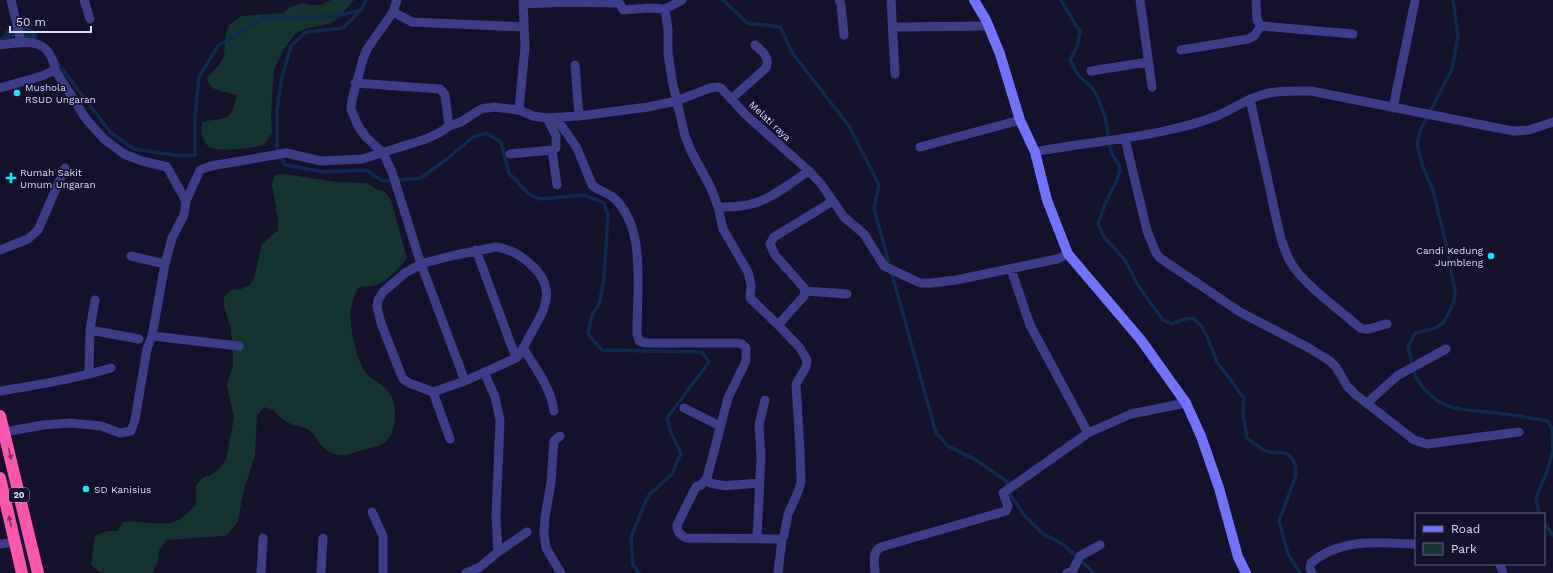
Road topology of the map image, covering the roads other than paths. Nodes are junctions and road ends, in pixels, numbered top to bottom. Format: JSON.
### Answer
{"nodes":[{"id":1,"x":11,"y":0,"type":"edge"},
{"id":2,"x":84,"y":0,"type":"edge"},
{"id":3,"x":398,"y":0,"type":"edge"},
{"id":4,"x":682,"y":0,"type":"edge"},
{"id":5,"x":839,"y":0,"type":"edge"},
{"id":6,"x":891,"y":0,"type":"edge"},
{"id":7,"x":974,"y":0,"type":"edge"},
{"id":8,"x":1140,"y":0,"type":"edge"},
{"id":9,"x":1256,"y":0,"type":"edge"},
{"id":10,"x":1415,"y":1,"type":"edge"},
{"id":11,"x":523,"y":2,"type":"edge"},
{"id":12,"x":665,"y":10,"type":"junction"},
{"id":13,"x":393,"y":12,"type":"junction"},
{"id":14,"x":90,"y":19,"type":"dead end"},
{"id":15,"x":988,"y":26,"type":"junction"},
{"id":16,"x":1261,"y":26,"type":"junction"},
{"id":17,"x":524,"y":27,"type":"junction"},
{"id":18,"x":893,"y":27,"type":"junction"},
{"id":19,"x":1353,"y":34,"type":"dead end"},
{"id":20,"x":844,"y":35,"type":"dead end"},
{"id":21,"x":21,"y":42,"type":"junction"},
{"id":22,"x":0,"y":45,"type":"edge"},
{"id":23,"x":755,"y":45,"type":"dead end"},
{"id":24,"x":1181,"y":50,"type":"dead end"},
{"id":25,"x":1148,"y":62,"type":"junction"},
{"id":26,"x":575,"y":66,"type":"dead end"},
{"id":27,"x":56,"y":70,"type":"junction"},
{"id":28,"x":1091,"y":71,"type":"dead end"},
{"id":29,"x":895,"y":74,"type":"dead end"},
{"id":30,"x":355,"y":83,"type":"junction"},
{"id":31,"x":1152,"y":87,"type":"dead end"},
{"id":32,"x":0,"y":88,"type":"edge"},
{"id":33,"x":731,"y":99,"type":"junction"},
{"id":34,"x":1250,"y":99,"type":"junction"},
{"id":35,"x":676,"y":101,"type":"junction"},
{"id":36,"x":1393,"y":108,"type":"junction"},
{"id":37,"x":519,"y":110,"type":"junction"},
{"id":38,"x":579,"y":116,"type":"junction"},
{"id":39,"x":551,"y":118,"type":"junction"},
{"id":40,"x":1020,"y":120,"type":"junction"},
{"id":41,"x":1553,"y":122,"type":"edge"},
{"id":42,"x":449,"y":126,"type":"junction"},
{"id":43,"x":1125,"y":139,"type":"junction"},
{"id":44,"x":920,"y":147,"type":"dead end"},
{"id":45,"x":552,"y":150,"type":"junction"},
{"id":46,"x":1035,"y":152,"type":"junction"},
{"id":47,"x":383,"y":153,"type":"junction"},
{"id":48,"x":510,"y":154,"type":"dead end"},
{"id":49,"x":66,"y":168,"type":"dead end"},
{"id":50,"x":809,"y":171,"type":"junction"},
{"id":51,"x":557,"y":185,"type":"dead end"},
{"id":52,"x":186,"y":201,"type":"junction"},
{"id":53,"x":833,"y":201,"type":"junction"},
{"id":54,"x":721,"y":207,"type":"junction"},
{"id":55,"x":0,"y":250,"type":"edge"},
{"id":56,"x":476,"y":250,"type":"junction"},
{"id":57,"x":1068,"y":254,"type":"junction"},
{"id":58,"x":131,"y":256,"type":"dead end"},
{"id":59,"x":165,"y":264,"type":"junction"},
{"id":60,"x":421,"y":264,"type":"junction"},
{"id":61,"x":1011,"y":269,"type":"junction"},
{"id":62,"x":805,"y":291,"type":"junction"},
{"id":63,"x":848,"y":294,"type":"dead end"},
{"id":64,"x":95,"y":300,"type":"dead end"},
{"id":65,"x":1387,"y":324,"type":"dead end"},
{"id":66,"x":778,"y":325,"type":"junction"},
{"id":67,"x":90,"y":330,"type":"junction"},
{"id":68,"x":152,"y":336,"type":"junction"},
{"id":69,"x":139,"y":339,"type":"dead end"},
{"id":70,"x":239,"y":346,"type":"dead end"},
{"id":71,"x":523,"y":348,"type":"junction"},
{"id":72,"x":1446,"y":349,"type":"dead end"},
{"id":73,"x":516,"y":358,"type":"junction"},
{"id":74,"x":111,"y":368,"type":"dead end"},
{"id":75,"x":484,"y":372,"type":"junction"},
{"id":76,"x":89,"y":374,"type":"junction"},
{"id":77,"x":466,"y":381,"type":"junction"},
{"id":78,"x":0,"y":390,"type":"edge"},
{"id":79,"x":433,"y":392,"type":"junction"},
{"id":80,"x":765,"y":400,"type":"dead end"},
{"id":81,"x":1186,"y":403,"type":"junction"},
{"id":82,"x":1367,"y":403,"type":"junction"},
{"id":83,"x":684,"y":408,"type":"dead end"},
{"id":84,"x":554,"y":411,"type":"dead end"},
{"id":85,"x":0,"y":416,"type":"edge"},
{"id":86,"x":720,"y":426,"type":"junction"},
{"id":87,"x":4,"y":432,"type":"junction"},
{"id":88,"x":1519,"y":432,"type":"dead end"},
{"id":89,"x":1088,"y":433,"type":"junction"},
{"id":90,"x":560,"y":436,"type":"dead end"},
{"id":91,"x":450,"y":439,"type":"dead end"},
{"id":92,"x":0,"y":478,"type":"edge"},
{"id":93,"x":706,"y":481,"type":"junction"},
{"id":94,"x":759,"y":483,"type":"junction"},
{"id":95,"x":372,"y":512,"type":"dead end"},
{"id":96,"x":527,"y":532,"type":"dead end"},
{"id":97,"x":263,"y":538,"type":"dead end"},
{"id":98,"x":323,"y":538,"type":"dead end"},
{"id":99,"x":757,"y":538,"type":"junction"},
{"id":100,"x":782,"y":539,"type":"junction"},
{"id":101,"x":15,"y":542,"type":"junction"},
{"id":102,"x":0,"y":544,"type":"edge"},
{"id":103,"x":1415,"y":544,"type":"edge"},
{"id":104,"x":1100,"y":545,"type":"dead end"},
{"id":105,"x":498,"y":552,"type":"junction"},
{"id":106,"x":557,"y":571,"type":"edge"},
{"id":107,"x":22,"y":573,"type":"edge"},
{"id":108,"x":38,"y":573,"type":"edge"},
{"id":109,"x":262,"y":573,"type":"edge"},
{"id":110,"x":321,"y":573,"type":"edge"},
{"id":111,"x":383,"y":573,"type":"edge"},
{"id":112,"x":466,"y":573,"type":"edge"},
{"id":113,"x":778,"y":573,"type":"edge"},
{"id":114,"x":875,"y":573,"type":"edge"},
{"id":115,"x":1067,"y":573,"type":"edge"},
{"id":116,"x":1246,"y":573,"type":"edge"},
{"id":117,"x":1312,"y":573,"type":"edge"}],
"edges":[{"from":1,"to":21,"type":"street"},
{"from":2,"to":14,"type":"street"},
{"from":3,"to":13,"type":"street"},
{"from":4,"to":12,"type":"street"},
{"from":5,"to":20,"type":"street"},
{"from":6,"to":18,"type":"street"},
{"from":7,"to":15,"type":"street"},
{"from":8,"to":25,"type":"street"},
{"from":9,"to":16,"type":"street"},
{"from":10,"to":36,"type":"street"},
{"from":11,"to":12,"type":"street"},
{"from":11,"to":17,"type":"street"},
{"from":12,"to":35,"type":"street"},
{"from":13,"to":17,"type":"street"},
{"from":13,"to":30,"type":"street"},
{"from":15,"to":18,"type":"street"},
{"from":15,"to":40,"type":"street"},
{"from":16,"to":19,"type":"street"},
{"from":16,"to":24,"type":"street"},
{"from":17,"to":37,"type":"street"},
{"from":18,"to":29,"type":"street"},
{"from":21,"to":22,"type":"street"},
{"from":21,"to":27,"type":"street"},
{"from":23,"to":33,"type":"street"},
{"from":25,"to":28,"type":"street"},
{"from":25,"to":31,"type":"street"},
{"from":26,"to":38,"type":"street"},
{"from":27,"to":32,"type":"street"},
{"from":27,"to":52,"type":"street"},
{"from":30,"to":42,"type":"street"},
{"from":30,"to":47,"type":"street"},
{"from":33,"to":35,"type":"street","name":"Melati raya"},
{"from":33,"to":50,"type":"street","name":"Melati raya"},
{"from":34,"to":36,"type":"street"},
{"from":34,"to":43,"type":"street"},
{"from":34,"to":65,"type":"street"},
{"from":35,"to":38,"type":"street","name":"Melati raya"},
{"from":35,"to":54,"type":"street"},
{"from":36,"to":41,"type":"street"},
{"from":37,"to":39,"type":"street","name":"Melati raya"},
{"from":37,"to":42,"type":"street","name":"Melati raya"},
{"from":38,"to":39,"type":"street","name":"Melati raya"},
{"from":39,"to":45,"type":"street"},
{"from":39,"to":86,"type":"street"},
{"from":40,"to":44,"type":"street"},
{"from":40,"to":46,"type":"street"},
{"from":42,"to":47,"type":"street","name":"Melati raya"},
{"from":43,"to":46,"type":"street"},
{"from":43,"to":82,"type":"street"},
{"from":45,"to":48,"type":"street"},
{"from":45,"to":51,"type":"street"},
{"from":46,"to":57,"type":"street"},
{"from":47,"to":52,"type":"street","name":"Melati raya"},
{"from":47,"to":60,"type":"street"},
{"from":49,"to":55,"type":"street"},
{"from":50,"to":53,"type":"street","name":"Melati raya"},
{"from":50,"to":54,"type":"street"},
{"from":52,"to":59,"type":"street"},
{"from":53,"to":61,"type":"street","name":"Melati raya"},
{"from":53,"to":62,"type":"street"},
{"from":54,"to":66,"type":"street"},
{"from":56,"to":60,"type":"street"},
{"from":56,"to":71,"type":"street"},
{"from":56,"to":73,"type":"street"},
{"from":57,"to":61,"type":"street","name":"Melati raya"},
{"from":57,"to":81,"type":"street"},
{"from":58,"to":59,"type":"street"},
{"from":59,"to":68,"type":"street"},
{"from":60,"to":77,"type":"street"},
{"from":60,"to":79,"type":"street"},
{"from":61,"to":89,"type":"street"},
{"from":62,"to":63,"type":"street"},
{"from":62,"to":66,"type":"street"},
{"from":64,"to":67,"type":"street"},
{"from":66,"to":100,"type":"street"},
{"from":67,"to":69,"type":"street"},
{"from":67,"to":76,"type":"street"},
{"from":68,"to":70,"type":"street"},
{"from":68,"to":87,"type":"street"},
{"from":71,"to":73,"type":"street"},
{"from":71,"to":84,"type":"street"},
{"from":72,"to":82,"type":"street"},
{"from":73,"to":75,"type":"street"},
{"from":74,"to":76,"type":"street"},
{"from":75,"to":77,"type":"street"},
{"from":75,"to":105,"type":"street"},
{"from":76,"to":78,"type":"street"},
{"from":77,"to":79,"type":"street"},
{"from":79,"to":91,"type":"street"},
{"from":80,"to":94,"type":"street"},
{"from":81,"to":89,"type":"street"},
{"from":81,"to":116,"type":"street"},
{"from":82,"to":88,"type":"street"},
{"from":83,"to":86,"type":"street"},
{"from":85,"to":87,"type":"highway","number":"20"},
{"from":86,"to":93,"type":"street"},
{"from":87,"to":108,"type":"highway","number":"20","one_way":true},
{"from":89,"to":114,"type":"street"},
{"from":90,"to":106,"type":"street"},
{"from":101,"to":92,"type":"highway","number":"20","one_way":true},
{"from":93,"to":94,"type":"street"},
{"from":93,"to":99,"type":"street"},
{"from":94,"to":99,"type":"street"},
{"from":95,"to":111,"type":"street"},
{"from":96,"to":105,"type":"street"},
{"from":97,"to":109,"type":"street"},
{"from":98,"to":110,"type":"street"},
{"from":99,"to":100,"type":"street"},
{"from":100,"to":113,"type":"street"},
{"from":101,"to":102,"type":"street"},
{"from":101,"to":107,"type":"highway","number":"20"},
{"from":103,"to":117,"type":"street"},
{"from":104,"to":115,"type":"street"},
{"from":105,"to":112,"type":"street"}]}
